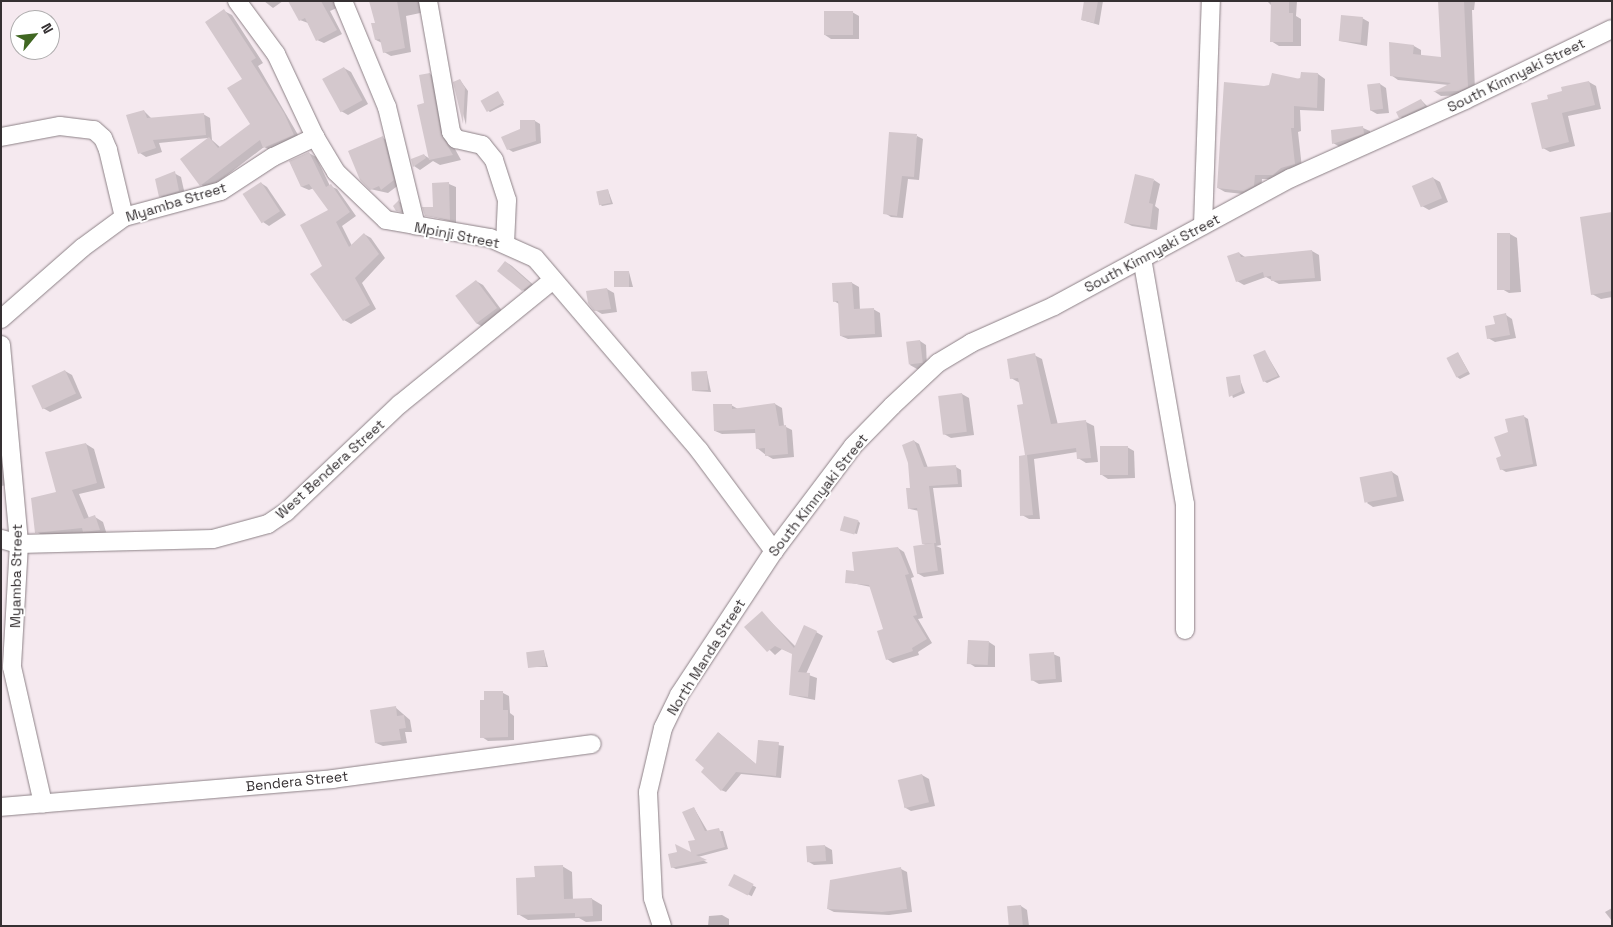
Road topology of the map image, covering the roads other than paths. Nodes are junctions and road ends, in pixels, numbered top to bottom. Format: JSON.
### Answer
{"nodes":[{"id":1,"x":237,"y":1,"type":"edge"},
{"id":2,"x":343,"y":1,"type":"edge"},
{"id":3,"x":428,"y":1,"type":"edge"},
{"id":4,"x":1211,"y":1,"type":"edge"},
{"id":5,"x":1612,"y":29,"type":"edge"},
{"id":6,"x":1,"y":137,"type":"edge"},
{"id":7,"x":315,"y":138,"type":"junction"},
{"id":8,"x":124,"y":216,"type":"junction"},
{"id":9,"x":1203,"y":225,"type":"junction"},
{"id":10,"x":416,"y":226,"type":"junction"},
{"id":11,"x":505,"y":244,"type":"junction"},
{"id":12,"x":1142,"y":258,"type":"junction"},
{"id":13,"x":553,"y":280,"type":"junction"},
{"id":14,"x":1,"y":319,"type":"edge"},
{"id":15,"x":1,"y":345,"type":"edge"},
{"id":16,"x":1,"y":539,"type":"edge"},
{"id":17,"x":19,"y":544,"type":"junction"},
{"id":18,"x":774,"y":551,"type":"junction"},
{"id":19,"x":763,"y":568,"type":"joint"},
{"id":20,"x":1185,"y":630,"type":"dead end"},
{"id":21,"x":592,"y":744,"type":"dead end"},
{"id":22,"x":43,"y":804,"type":"junction"},
{"id":23,"x":1,"y":807,"type":"edge"},
{"id":24,"x":662,"y":926,"type":"edge"}],
"edges":[{"from":1,"to":7,"type":"street","name":"Mpinji Street"},
{"from":2,"to":10,"type":"street"},
{"from":3,"to":11,"type":"street"},
{"from":4,"to":9,"type":"street"},
{"from":5,"to":9,"type":"street","name":"South Kimnyaki Street"},
{"from":6,"to":8,"type":"street"},
{"from":7,"to":8,"type":"street","name":"Myamba Street"},
{"from":7,"to":10,"type":"street","name":"Mpinji Street"},
{"from":8,"to":14,"type":"street","name":"Myamba Street"},
{"from":9,"to":12,"type":"street","name":"South Kimnyaki Street"},
{"from":10,"to":11,"type":"street","name":"Mpinji Street"},
{"from":11,"to":13,"type":"street","name":"Mpinji Street"},
{"from":12,"to":18,"type":"street","name":"South Kimnyaki Street"},
{"from":12,"to":20,"type":"street"},
{"from":13,"to":17,"type":"street","name":"West Bendera Street"},
{"from":13,"to":18,"type":"street","name":"Mpinji Street"},
{"from":15,"to":17,"type":"street","name":"Myamba Street"},
{"from":16,"to":17,"type":"street","name":"West Bendera Street"},
{"from":17,"to":22,"type":"street","name":"Myamba Street"},
{"from":18,"to":19,"type":"street","name":"South Kimnyaki Street"},
{"from":19,"to":24,"type":"street","name":"North Manda Street"},
{"from":21,"to":22,"type":"street","name":"Bendera Street"},
{"from":22,"to":23,"type":"street","name":"Bendera Street"}]}
